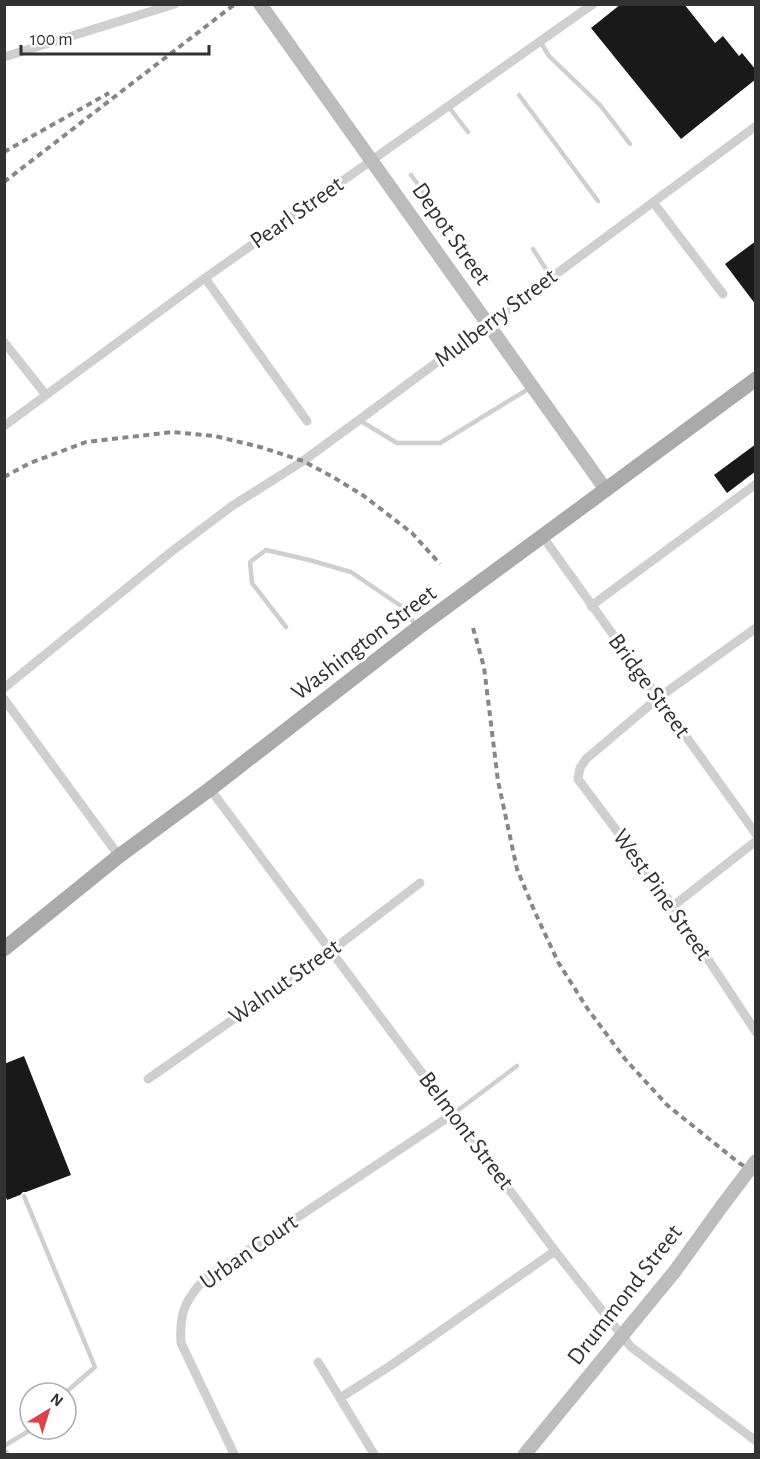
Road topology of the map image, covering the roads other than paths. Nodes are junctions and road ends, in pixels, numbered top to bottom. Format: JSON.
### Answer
{"nodes":[{"id":1,"x":175,"y":4,"type":"edge"},
{"id":2,"x":260,"y":4,"type":"edge"},
{"id":3,"x":593,"y":4,"type":"edge"},
{"id":4,"x":541,"y":43,"type":"junction"},
{"id":5,"x":4,"y":57,"type":"edge"},
{"id":6,"x":519,"y":95,"type":"dead end"},
{"id":7,"x":448,"y":106,"type":"junction"},
{"id":8,"x":756,"y":126,"type":"edge"},
{"id":9,"x":468,"y":132,"type":"dead end"},
{"id":10,"x":630,"y":144,"type":"dead end"},
{"id":11,"x":371,"y":160,"type":"junction"},
{"id":12,"x":411,"y":175,"type":"dead end"},
{"id":13,"x":598,"y":201,"type":"dead end"},
{"id":14,"x":653,"y":202,"type":"junction"},
{"id":15,"x":533,"y":249,"type":"dead end"},
{"id":16,"x":551,"y":277,"type":"junction"},
{"id":17,"x":205,"y":278,"type":"junction"},
{"id":18,"x":489,"y":281,"type":"dead end"},
{"id":19,"x":723,"y":294,"type":"dead end"},
{"id":20,"x":488,"y":324,"type":"junction"},
{"id":21,"x":4,"y":342,"type":"edge"},
{"id":22,"x":756,"y":379,"type":"edge"},
{"id":23,"x":532,"y":387,"type":"junction"},
{"id":24,"x":46,"y":395,"type":"junction"},
{"id":25,"x":359,"y":420,"type":"junction"},
{"id":26,"x":307,"y":421,"type":"dead end"},
{"id":27,"x":4,"y":426,"type":"edge"},
{"id":28,"x":756,"y":484,"type":"edge"},
{"id":29,"x":606,"y":490,"type":"junction"},
{"id":30,"x":543,"y":537,"type":"junction"},
{"id":31,"x":591,"y":606,"type":"junction"},
{"id":32,"x":286,"y":627,"type":"dead end"},
{"id":33,"x":419,"y":627,"type":"junction"},
{"id":34,"x":756,"y":628,"type":"edge"},
{"id":35,"x":4,"y":688,"type":"edge"},
{"id":36,"x":658,"y":698,"type":"junction"},
{"id":37,"x":4,"y":699,"type":"edge"},
{"id":38,"x":210,"y":789,"type":"junction"},
{"id":39,"x":756,"y":834,"type":"edge"},
{"id":40,"x":756,"y":842,"type":"edge"},
{"id":41,"x":119,"y":856,"type":"junction"},
{"id":42,"x":420,"y":883,"type":"dead end"},
{"id":43,"x":673,"y":906,"type":"junction"},
{"id":44,"x":4,"y":949,"type":"edge"},
{"id":45,"x":331,"y":951,"type":"junction"},
{"id":46,"x":756,"y":1032,"type":"edge"},
{"id":47,"x":517,"y":1066,"type":"dead end"},
{"id":48,"x":148,"y":1079,"type":"dead end"},
{"id":49,"x":453,"y":1114,"type":"junction"},
{"id":50,"x":756,"y":1161,"type":"edge"},
{"id":51,"x":24,"y":1196,"type":"dead end"},
{"id":52,"x":555,"y":1251,"type":"junction"},
{"id":53,"x":623,"y":1336,"type":"junction"},
{"id":54,"x":318,"y":1362,"type":"dead end"},
{"id":55,"x":78,"y":1382,"type":"edge"},
{"id":56,"x":340,"y":1398,"type":"junction"},
{"id":57,"x":18,"y":1438,"type":"edge"},
{"id":58,"x":756,"y":1441,"type":"edge"},
{"id":59,"x":4,"y":1446,"type":"edge"},
{"id":60,"x":234,"y":1455,"type":"edge"},
{"id":61,"x":374,"y":1455,"type":"edge"},
{"id":62,"x":525,"y":1455,"type":"edge"}],
"edges":[{"from":1,"to":5,"type":"street"},
{"from":2,"to":11,"type":"street","name":"Depot Street"},
{"from":3,"to":4,"type":"street","name":"Pearl Street"},
{"from":4,"to":7,"type":"street","name":"Pearl Street"},
{"from":4,"to":10,"type":"lane"},
{"from":6,"to":13,"type":"lane"},
{"from":7,"to":9,"type":"lane"},
{"from":7,"to":11,"type":"street","name":"Pearl Street"},
{"from":8,"to":14,"type":"street","name":"Mulberry Street"},
{"from":11,"to":17,"type":"street","name":"Pearl Street"},
{"from":11,"to":20,"type":"street","name":"Depot Street"},
{"from":12,"to":18,"type":"lane"},
{"from":14,"to":16,"type":"street","name":"Mulberry Street"},
{"from":14,"to":19,"type":"street"},
{"from":15,"to":16,"type":"lane"},
{"from":16,"to":20,"type":"street","name":"Mulberry Street"},
{"from":17,"to":24,"type":"street","name":"Pearl Street"},
{"from":17,"to":26,"type":"street"},
{"from":20,"to":23,"type":"street","name":"Depot Street"},
{"from":20,"to":25,"type":"street","name":"Mulberry Street"},
{"from":21,"to":24,"type":"street"},
{"from":22,"to":29,"type":"main road","name":"Washington Street"},
{"from":23,"to":25,"type":"lane"},
{"from":23,"to":29,"type":"street","name":"Depot Street"},
{"from":24,"to":27,"type":"street","name":"Pearl Street"},
{"from":25,"to":35,"type":"street","name":"Mulberry Street"},
{"from":28,"to":31,"type":"street"},
{"from":29,"to":30,"type":"main road","name":"Washington Street"},
{"from":30,"to":31,"type":"street","name":"Bridge Street"},
{"from":30,"to":33,"type":"main road","name":"Washington Street"},
{"from":31,"to":36,"type":"street","name":"Bridge Street"},
{"from":32,"to":33,"type":"lane"},
{"from":33,"to":38,"type":"main road","name":"Washington Street"},
{"from":34,"to":36,"type":"street"},
{"from":36,"to":39,"type":"street","name":"Bridge Street"},
{"from":36,"to":43,"type":"street","name":"West Pine Street"},
{"from":37,"to":41,"type":"street"},
{"from":38,"to":41,"type":"main road","name":"Washington Street"},
{"from":38,"to":45,"type":"street","name":"Belmont Street"},
{"from":40,"to":43,"type":"street"},
{"from":41,"to":44,"type":"main road","name":"Washington Street"},
{"from":42,"to":45,"type":"street","name":"Walnut Street"},
{"from":43,"to":46,"type":"street","name":"West Pine Street"},
{"from":45,"to":48,"type":"street","name":"Walnut Street"},
{"from":45,"to":49,"type":"street","name":"Belmont Street"},
{"from":47,"to":49,"type":"lane"},
{"from":49,"to":52,"type":"street","name":"Belmont Street"},
{"from":49,"to":60,"type":"street","name":"Urban Court"},
{"from":50,"to":53,"type":"street","name":"Drummond Street","bridge":true},
{"from":51,"to":55,"type":"lane"},
{"from":52,"to":53,"type":"street","name":"Belmont Street"},
{"from":52,"to":56,"type":"street"},
{"from":53,"to":58,"type":"street","name":"Belmont Street"},
{"from":53,"to":62,"type":"street","name":"Drummond Street"},
{"from":54,"to":56,"type":"street"},
{"from":56,"to":61,"type":"street"},
{"from":57,"to":59,"type":"lane"}]}
